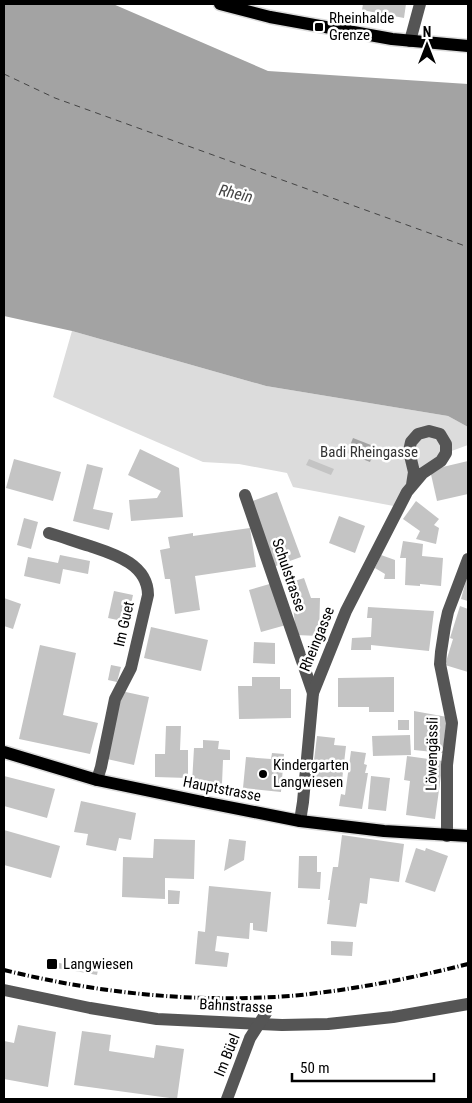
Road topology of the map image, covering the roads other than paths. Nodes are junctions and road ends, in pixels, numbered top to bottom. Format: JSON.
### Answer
{"nodes":[{"id":1,"x":220,"y":4,"type":"edge"},
{"id":2,"x":420,"y":4,"type":"edge"},
{"id":3,"x":410,"y":41,"type":"junction"},
{"id":4,"x":468,"y":46,"type":"edge"},
{"id":5,"x":412,"y":485,"type":"dead end"},
{"id":6,"x":245,"y":495,"type":"dead end"},
{"id":7,"x":49,"y":533,"type":"dead end"},
{"id":8,"x":468,"y":559,"type":"edge"},
{"id":9,"x":312,"y":693,"type":"junction"},
{"id":10,"x":4,"y":752,"type":"edge"},
{"id":11,"x":97,"y":780,"type":"junction"},
{"id":12,"x":300,"y":820,"type":"junction"},
{"id":13,"x":447,"y":836,"type":"junction"},
{"id":14,"x":468,"y":836,"type":"edge"},
{"id":15,"x":4,"y":990,"type":"edge"},
{"id":16,"x":468,"y":1004,"type":"edge"},
{"id":17,"x":263,"y":1018,"type":"junction"},
{"id":18,"x":227,"y":1099,"type":"edge"}],
"edges":[{"from":1,"to":3,"type":"main road"},
{"from":2,"to":3,"type":"street"},
{"from":3,"to":4,"type":"main road"},
{"from":5,"to":9,"type":"street","name":"Rheingasse"},
{"from":6,"to":9,"type":"street","name":"Schulstrasse"},
{"from":7,"to":11,"type":"street","name":"Im Guet"},
{"from":8,"to":13,"type":"street","name":"Löwengässli"},
{"from":9,"to":12,"type":"street","name":"Rheingasse"},
{"from":10,"to":11,"type":"main road","name":"Hauptstrasse"},
{"from":11,"to":12,"type":"main road","name":"Hauptstrasse"},
{"from":12,"to":13,"type":"main road","name":"Hauptstrasse"},
{"from":13,"to":14,"type":"main road","name":"Hauptstrasse"},
{"from":15,"to":17,"type":"street","name":"Bahnstrasse"},
{"from":16,"to":17,"type":"street","name":"Bahnstrasse"},
{"from":17,"to":18,"type":"street","name":"Im Büel"}]}
